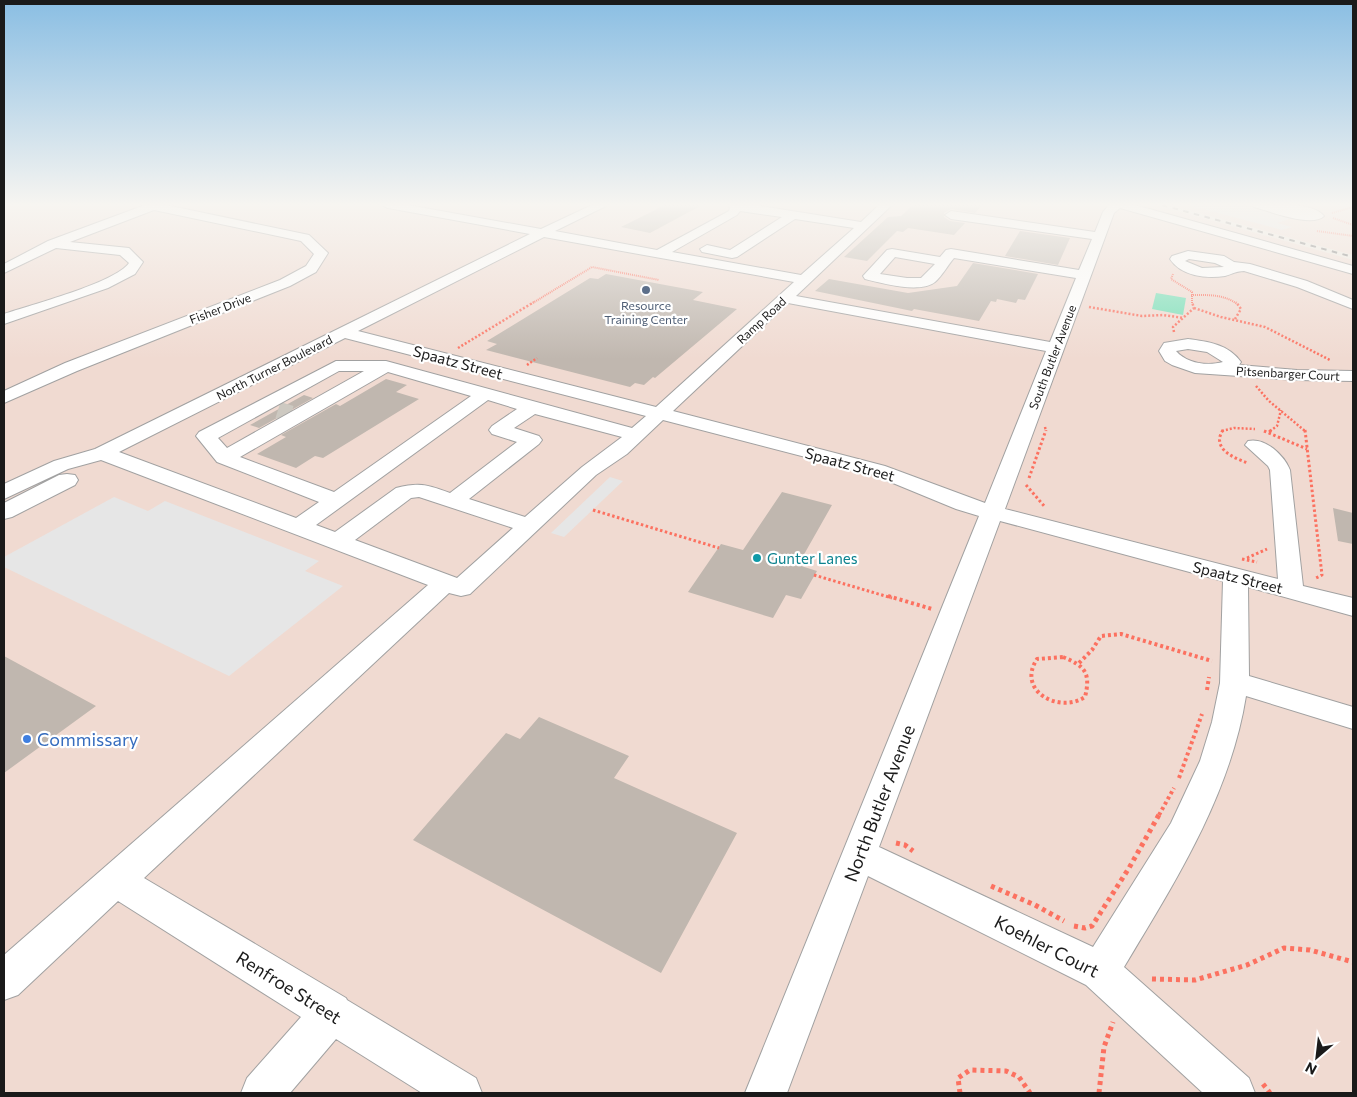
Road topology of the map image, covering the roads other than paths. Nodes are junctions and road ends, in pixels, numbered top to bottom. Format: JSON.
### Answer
{"nodes":[{"id":1,"x":30,"y":256,"type":"edge"},
{"id":2,"x":130,"y":256,"type":"edge"},
{"id":3,"x":320,"y":256,"type":"edge"},
{"id":4,"x":496,"y":256,"type":"edge"},
{"id":5,"x":671,"y":256,"type":"edge"},
{"id":6,"x":830,"y":256,"type":"edge"},
{"id":7,"x":948,"y":256,"type":"edge"},
{"id":8,"x":969,"y":256,"type":"edge"},
{"id":9,"x":1091,"y":256,"type":"edge"},
{"id":10,"x":1304,"y":256,"type":"edge"},
{"id":11,"x":944,"y":262,"type":"dead end"},
{"id":12,"x":1231,"y":266,"type":"dead end"},
{"id":13,"x":4,"y":269,"type":"edge"},
{"id":14,"x":1353,"y":270,"type":"edge"},
{"id":15,"x":1084,"y":275,"type":"junction"},
{"id":16,"x":804,"y":280,"type":"junction"},
{"id":17,"x":785,"y":298,"type":"junction"},
{"id":18,"x":1353,"y":306,"type":"edge"},
{"id":19,"x":4,"y":319,"type":"edge"},
{"id":20,"x":344,"y":332,"type":"junction"},
{"id":21,"x":1056,"y":348,"type":"junction"},
{"id":22,"x":386,"y":366,"type":"junction"},
{"id":23,"x":1223,"y":369,"type":"dead end"},
{"id":24,"x":1353,"y":376,"type":"edge"},
{"id":25,"x":223,"y":393,"type":"junction"},
{"id":26,"x":485,"y":394,"type":"junction"},
{"id":27,"x":333,"y":396,"type":"junction"},
{"id":28,"x":4,"y":398,"type":"edge"},
{"id":29,"x":532,"y":407,"type":"junction"},
{"id":30,"x":283,"y":409,"type":"junction"},
{"id":31,"x":658,"y":414,"type":"junction"},
{"id":32,"x":636,"y":435,"type":"junction"},
{"id":33,"x":1260,"y":448,"type":"road end"},
{"id":34,"x":102,"y":453,"type":"junction"},
{"id":35,"x":224,"y":458,"type":"junction"},
{"id":36,"x":4,"y":492,"type":"edge"},
{"id":37,"x":452,"y":500,"type":"junction"},
{"id":38,"x":336,"y":501,"type":"junction"},
{"id":39,"x":4,"y":512,"type":"edge"},
{"id":40,"x":1002,"y":516,"type":"junction"},
{"id":41,"x":298,"y":526,"type":"junction"},
{"id":42,"x":530,"y":526,"type":"junction"},
{"id":43,"x":338,"y":541,"type":"junction"},
{"id":44,"x":1241,"y":568,"type":"junction"},
{"id":45,"x":446,"y":582,"type":"junction"},
{"id":46,"x":1291,"y":590,"type":"junction"},
{"id":47,"x":1353,"y":607,"type":"edge"},
{"id":48,"x":1234,"y":682,"type":"junction"},
{"id":49,"x":1353,"y":718,"type":"edge"},
{"id":50,"x":886,"y":857,"type":"junction"},
{"id":51,"x":117,"y":881,"type":"junction"},
{"id":52,"x":1100,"y":971,"type":"junction"},
{"id":53,"x":4,"y":981,"type":"edge"},
{"id":54,"x":332,"y":1012,"type":"junction"},
{"id":55,"x":262,"y":1093,"type":"edge"},
{"id":56,"x":461,"y":1093,"type":"edge"},
{"id":57,"x":766,"y":1093,"type":"edge"},
{"id":58,"x":1234,"y":1093,"type":"edge"}],
"edges":[{"from":1,"to":13,"type":"street"},
{"from":2,"to":19,"type":"street"},
{"from":3,"to":28,"type":"street","name":"Fisher Drive"},
{"from":4,"to":20,"type":"street","name":"North Turner Boulevard"},
{"from":5,"to":16,"type":"street"},
{"from":6,"to":16,"type":"street","name":"Ramp Road"},
{"from":7,"to":11,"type":"street"},
{"from":8,"to":15,"type":"street"},
{"from":9,"to":15,"type":"street","name":"South Butler Avenue"},
{"from":10,"to":14,"type":"street"},
{"from":12,"to":18,"type":"street"},
{"from":15,"to":21,"type":"street","name":"South Butler Avenue"},
{"from":16,"to":17,"type":"street","name":"Ramp Road"},
{"from":17,"to":21,"type":"street"},
{"from":17,"to":31,"type":"street","name":"Ramp Road"},
{"from":20,"to":25,"type":"street","name":"North Turner Boulevard"},
{"from":20,"to":31,"type":"street","name":"Spaatz Street"},
{"from":21,"to":40,"type":"street","name":"South Butler Avenue"},
{"from":22,"to":26,"type":"street"},
{"from":22,"to":27,"type":"street"},
{"from":22,"to":30,"type":"street"},
{"from":23,"to":24,"type":"street","name":"Pitsenbarger Court"},
{"from":25,"to":30,"type":"street"},
{"from":25,"to":34,"type":"street","name":"North Turner Boulevard"},
{"from":26,"to":29,"type":"street"},
{"from":26,"to":38,"type":"lane"},
{"from":27,"to":30,"type":"street"},
{"from":27,"to":30,"type":"street"},
{"from":29,"to":32,"type":"street"},
{"from":29,"to":37,"type":"street"},
{"from":30,"to":35,"type":"street"},
{"from":30,"to":35,"type":"street"},
{"from":31,"to":32,"type":"street","name":"Ramp Road"},
{"from":31,"to":40,"type":"street","name":"Spaatz Street"},
{"from":32,"to":42,"type":"street","name":"Ramp Road"},
{"from":33,"to":46,"type":"street"},
{"from":34,"to":36,"type":"street","name":"North Turner Boulevard"},
{"from":34,"to":39,"type":"street"},
{"from":34,"to":41,"type":"street"},
{"from":35,"to":38,"type":"street"},
{"from":37,"to":42,"type":"street"},
{"from":37,"to":43,"type":"street"},
{"from":38,"to":41,"type":"street"},
{"from":40,"to":44,"type":"street","name":"Spaatz Street"},
{"from":40,"to":50,"type":"street","name":"North Butler Avenue"},
{"from":41,"to":43,"type":"street"},
{"from":42,"to":45,"type":"street","name":"Ramp Road"},
{"from":43,"to":45,"type":"street"},
{"from":44,"to":46,"type":"street","name":"Spaatz Street"},
{"from":44,"to":48,"type":"street"},
{"from":45,"to":51,"type":"street"},
{"from":46,"to":47,"type":"street","name":"Spaatz Street"},
{"from":48,"to":49,"type":"street"},
{"from":48,"to":52,"type":"street"},
{"from":50,"to":52,"type":"street","name":"Koehler Court"},
{"from":50,"to":57,"type":"street","name":"North Butler Avenue"},
{"from":51,"to":53,"type":"street"},
{"from":51,"to":54,"type":"street","name":"Renfroe Street"},
{"from":52,"to":58,"type":"street","name":"Koehler Court"},
{"from":54,"to":55,"type":"street"},
{"from":54,"to":56,"type":"street","name":"Renfroe Street"}]}
